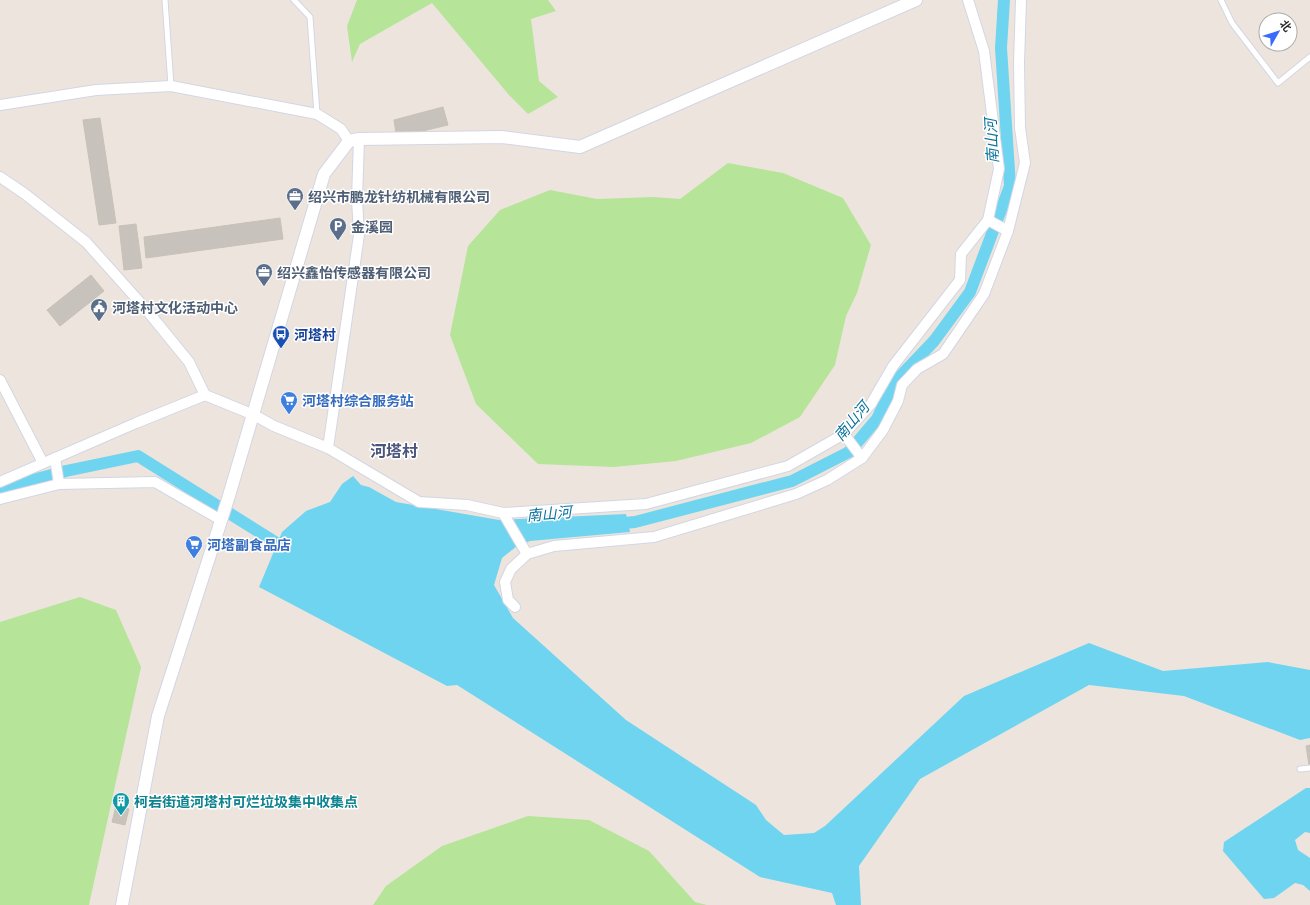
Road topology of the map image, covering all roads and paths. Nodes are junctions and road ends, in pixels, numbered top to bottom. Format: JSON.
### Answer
{"nodes":[{"id":1,"x":165,"y":0,"type":"edge"},
{"id":2,"x":294,"y":0,"type":"edge"},
{"id":3,"x":916,"y":0,"type":"edge"},
{"id":4,"x":968,"y":0,"type":"edge"},
{"id":5,"x":1021,"y":0,"type":"edge"},
{"id":6,"x":1221,"y":0,"type":"edge"},
{"id":7,"x":1310,"y":57,"type":"edge"},
{"id":8,"x":171,"y":86,"type":"junction"},
{"id":9,"x":0,"y":105,"type":"edge"},
{"id":10,"x":317,"y":114,"type":"junction"},
{"id":11,"x":354,"y":140,"type":"junction"},
{"id":12,"x":0,"y":177,"type":"edge"},
{"id":13,"x":988,"y":220,"type":"junction"},
{"id":14,"x":1008,"y":231,"type":"junction"},
{"id":15,"x":0,"y":380,"type":"edge"},
{"id":16,"x":205,"y":396,"type":"junction"},
{"id":17,"x":254,"y":414,"type":"junction"},
{"id":18,"x":844,"y":434,"type":"junction"},
{"id":19,"x":328,"y":448,"type":"junction"},
{"id":20,"x":55,"y":458,"type":"junction"},
{"id":21,"x":862,"y":458,"type":"junction"},
{"id":22,"x":43,"y":463,"type":"junction"},
{"id":23,"x":0,"y":482,"type":"edge"},
{"id":24,"x":59,"y":484,"type":"junction"},
{"id":25,"x":0,"y":500,"type":"edge"},
{"id":26,"x":503,"y":513,"type":"junction"},
{"id":27,"x":221,"y":518,"type":"junction"},
{"id":28,"x":528,"y":554,"type":"junction"},
{"id":29,"x":515,"y":607,"type":"dead end"},
{"id":30,"x":1310,"y":768,"type":"edge"},
{"id":31,"x":1300,"y":769,"type":"dead end"},
{"id":32,"x":122,"y":905,"type":"edge"}],
"edges":[{"from":1,"to":8,"type":"lane"},
{"from":2,"to":10,"type":"lane"},
{"from":3,"to":11,"type":"street"},
{"from":4,"to":13,"type":"street"},
{"from":5,"to":14,"type":"street"},
{"from":6,"to":7,"type":"lane"},
{"from":8,"to":9,"type":"street"},
{"from":8,"to":10,"type":"street"},
{"from":10,"to":11,"type":"street"},
{"from":11,"to":17,"type":"street"},
{"from":11,"to":19,"type":"street"},
{"from":12,"to":16,"type":"street"},
{"from":13,"to":14,"type":"street"},
{"from":13,"to":18,"type":"street"},
{"from":14,"to":21,"type":"street"},
{"from":15,"to":22,"type":"street"},
{"from":16,"to":17,"type":"street"},
{"from":16,"to":20,"type":"street"},
{"from":17,"to":19,"type":"street"},
{"from":17,"to":27,"type":"street"},
{"from":18,"to":21,"type":"street"},
{"from":18,"to":26,"type":"street"},
{"from":19,"to":26,"type":"street"},
{"from":20,"to":22,"type":"street"},
{"from":20,"to":24,"type":"street"},
{"from":21,"to":28,"type":"street"},
{"from":22,"to":23,"type":"street"},
{"from":24,"to":25,"type":"street"},
{"from":24,"to":27,"type":"street"},
{"from":26,"to":28,"type":"street"},
{"from":27,"to":32,"type":"street"},
{"from":28,"to":29,"type":"street"},
{"from":30,"to":31,"type":"lane"}]}
